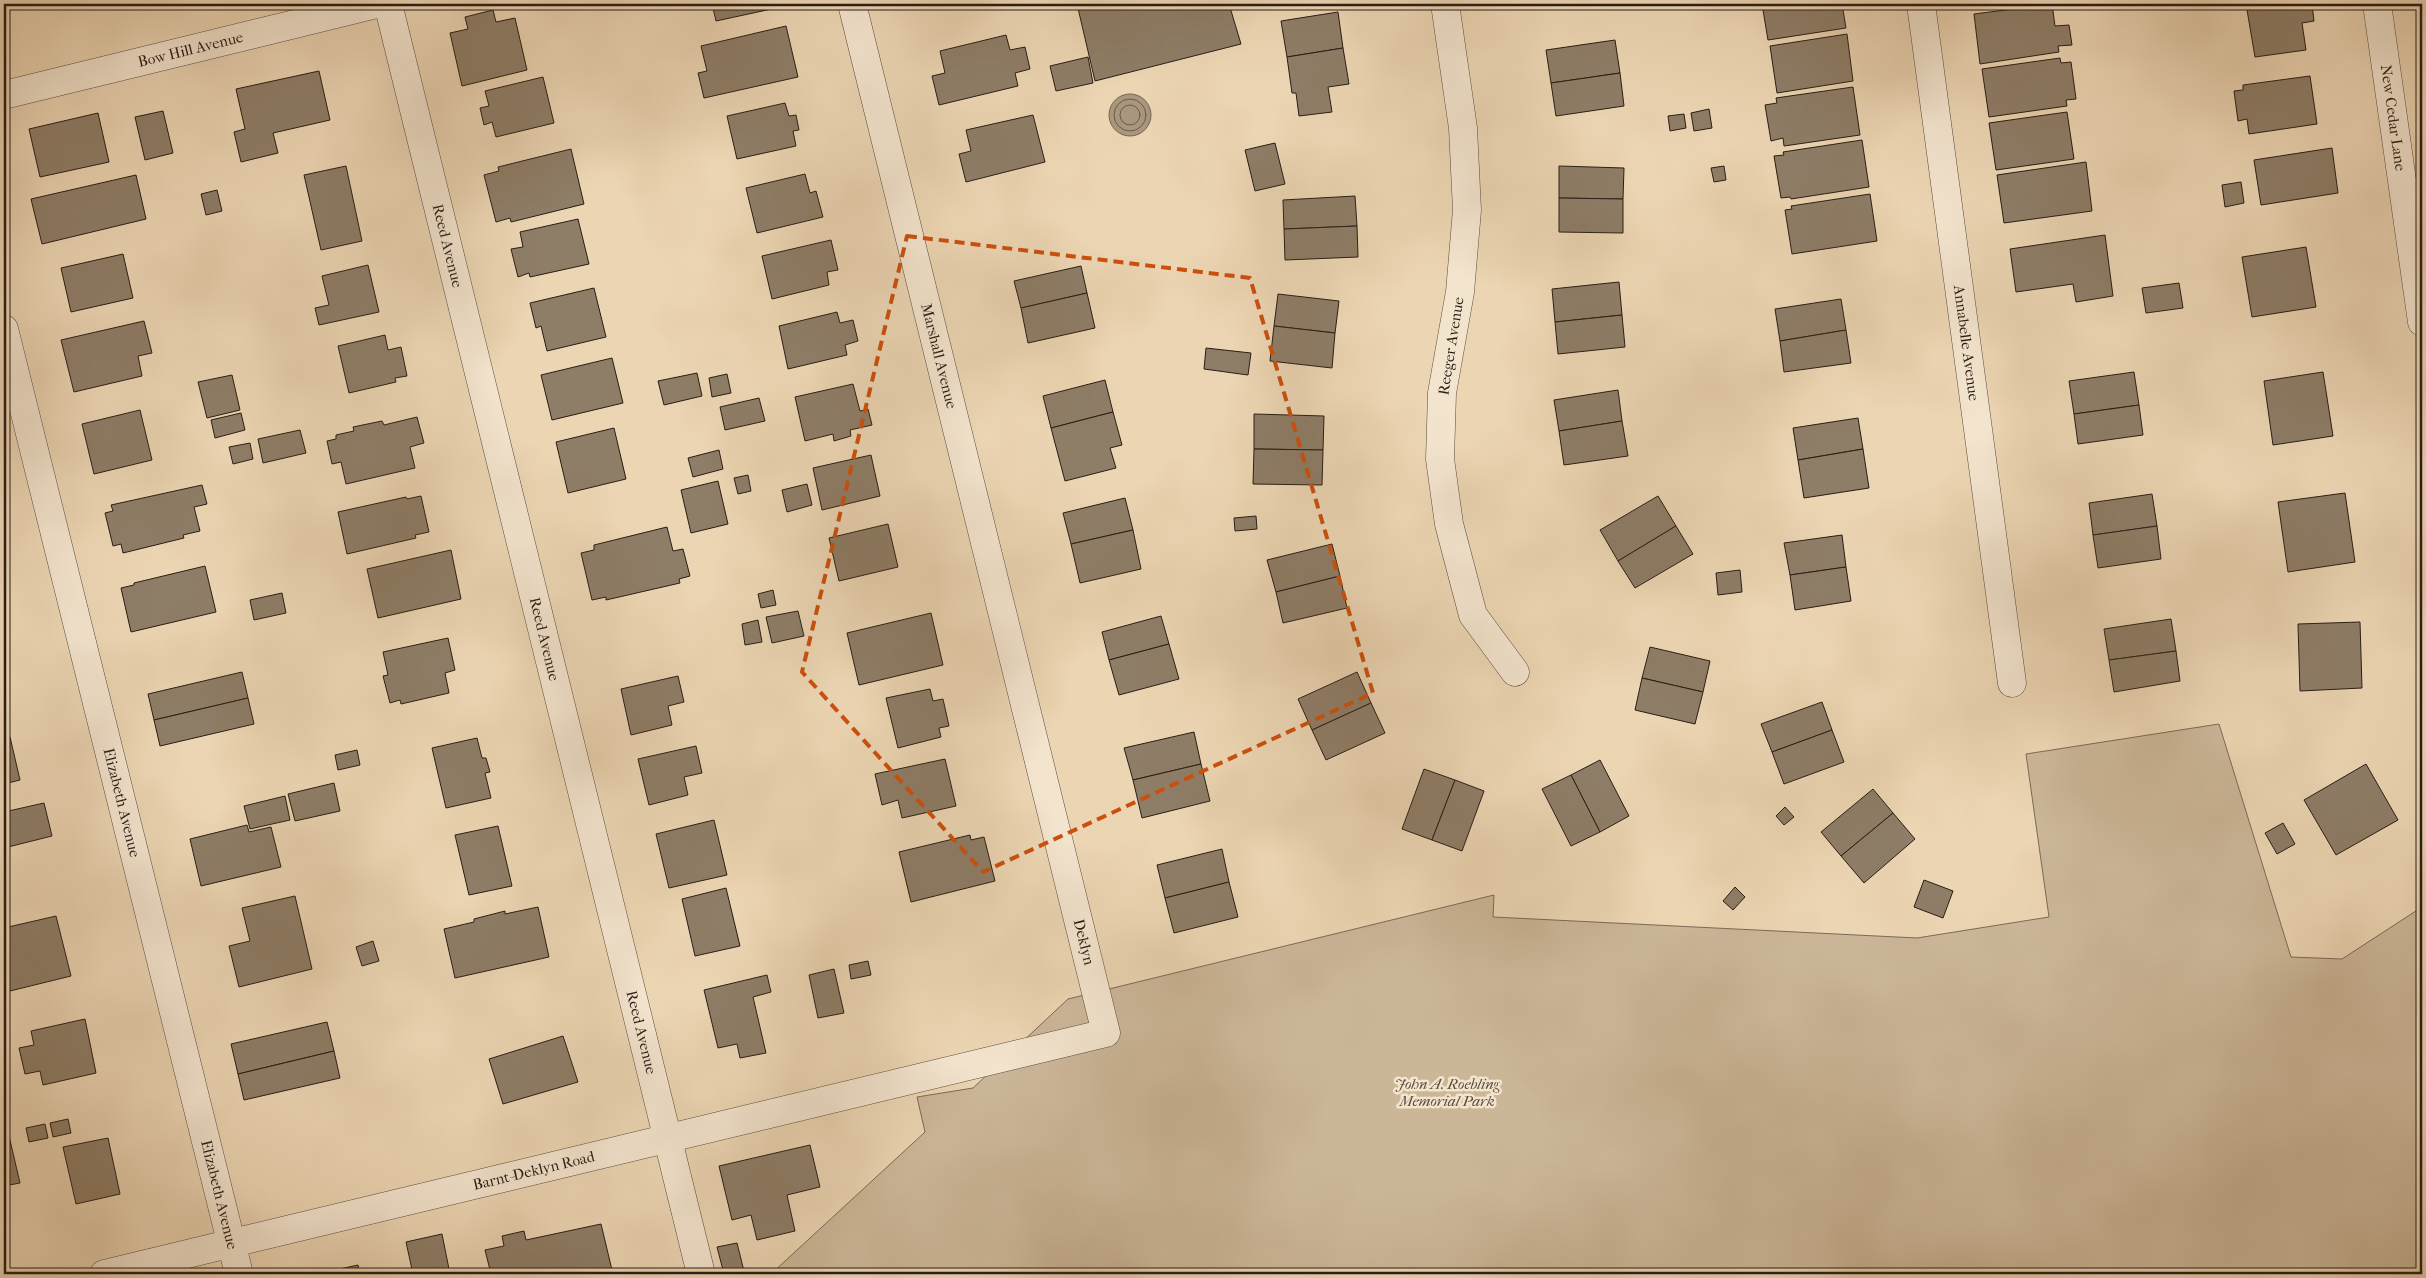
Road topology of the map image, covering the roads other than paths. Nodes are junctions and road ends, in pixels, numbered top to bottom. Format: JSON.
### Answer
{"nodes":[{"id":1,"x":378,"y":4,"type":"edge"},
{"id":2,"x":388,"y":4,"type":"edge"},
{"id":3,"x":852,"y":4,"type":"edge"},
{"id":4,"x":1445,"y":4,"type":"edge"},
{"id":5,"x":1921,"y":4,"type":"edge"},
{"id":6,"x":2377,"y":4,"type":"edge"},
{"id":7,"x":4,"y":95,"type":"edge"},
{"id":8,"x":2412,"y":171,"type":"edge"},
{"id":9,"x":2422,"y":322,"type":"edge"},
{"id":10,"x":4,"y":329,"type":"edge"},
{"id":11,"x":1515,"y":672,"type":"dead end"},
{"id":12,"x":2012,"y":684,"type":"dead end"},
{"id":13,"x":1026,"y":709,"type":"joint"},
{"id":14,"x":965,"y":1067,"type":"joint"},
{"id":15,"x":667,"y":1139,"type":"junction"},
{"id":16,"x":231,"y":1244,"type":"junction"},
{"id":17,"x":104,"y":1274,"type":"edge"},
{"id":18,"x":239,"y":1274,"type":"edge"},
{"id":19,"x":701,"y":1274,"type":"edge"}],
"edges":[{"from":1,"to":7,"type":"street","name":"Bow Hill Avenue"},
{"from":2,"to":15,"type":"street","name":"Reed Avenue"},
{"from":3,"to":13,"type":"street","name":"Marshall Avenue"},
{"from":4,"to":11,"type":"street","name":"Reeger Avenue"},
{"from":5,"to":12,"type":"street","name":"Annabelle Avenue"},
{"from":6,"to":8,"type":"street","name":"New Cedar Lane"},
{"from":8,"to":9,"type":"street","name":"New Cedar Lane"},
{"from":10,"to":16,"type":"street","name":"Elizabeth Avenue"},
{"from":13,"to":14,"type":"street","name":"Deklyn"},
{"from":14,"to":15,"type":"street","name":"Barnt-Deklyn Road"},
{"from":15,"to":16,"type":"street","name":"Barnt-Deklyn Road"},
{"from":15,"to":19,"type":"street","name":"Reed Avenue"},
{"from":16,"to":17,"type":"street","name":"Barnt-Deklyn Road"},
{"from":16,"to":18,"type":"street","name":"Elizabeth Avenue"}]}
